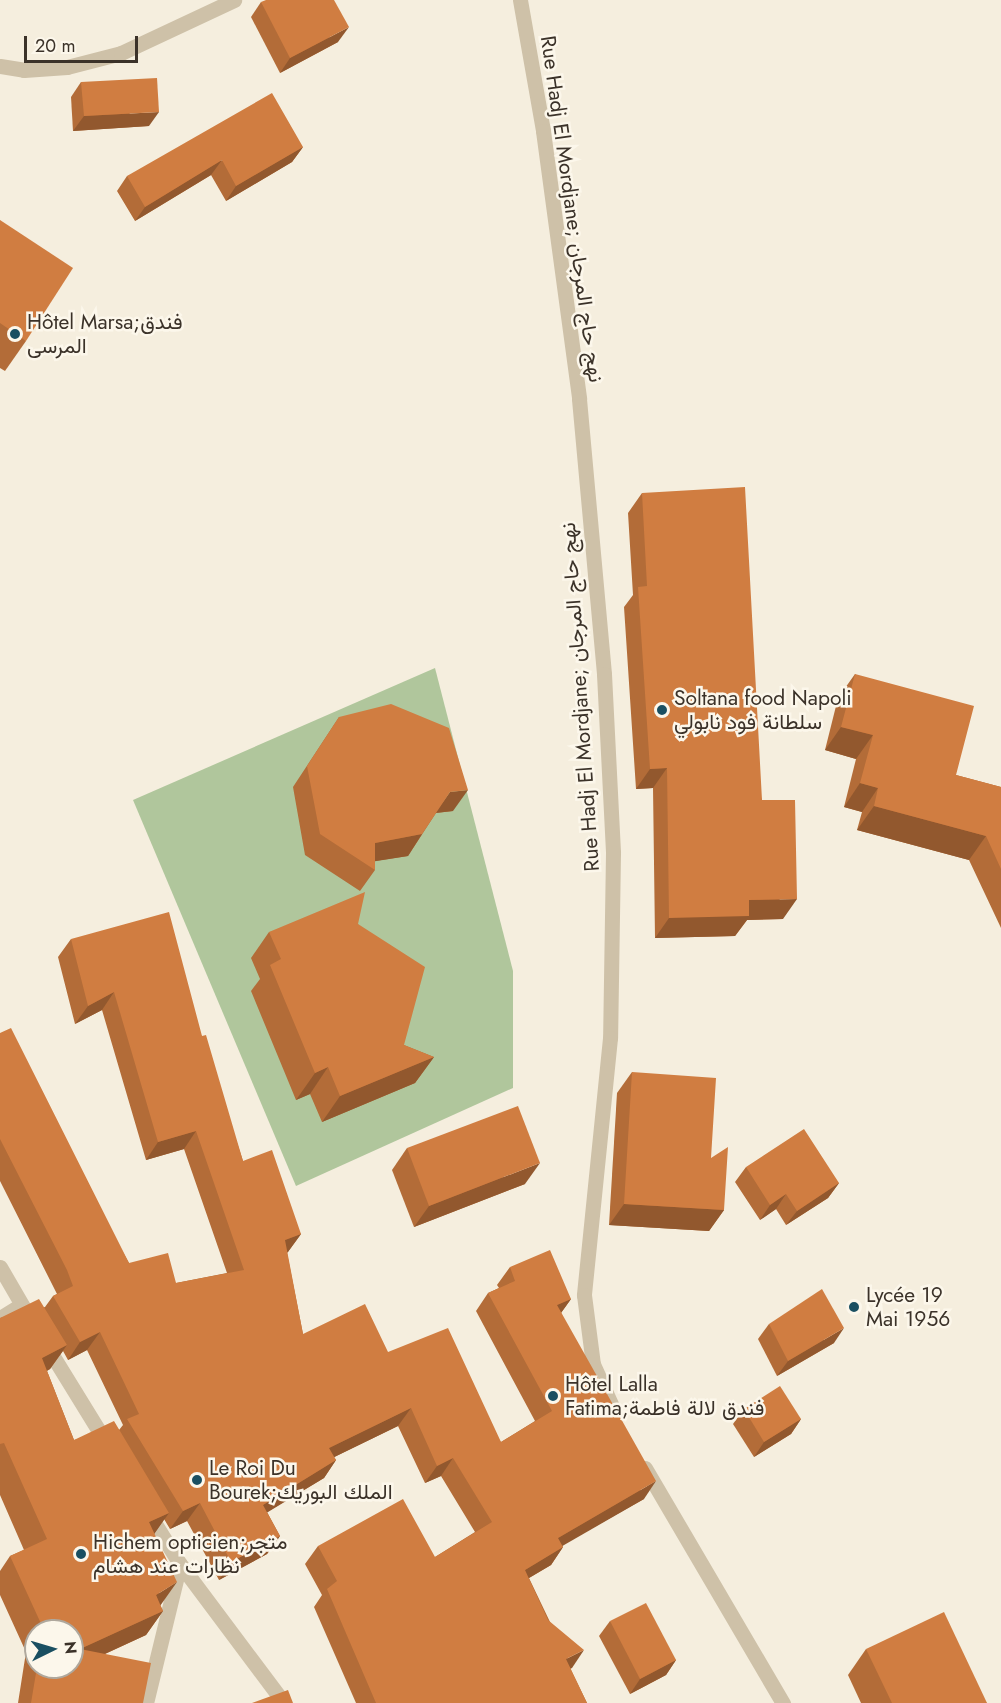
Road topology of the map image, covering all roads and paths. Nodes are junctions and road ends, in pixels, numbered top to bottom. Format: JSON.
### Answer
{"nodes":[{"id":1,"x":234,"y":0,"type":"edge"},
{"id":2,"x":520,"y":0,"type":"edge"},
{"id":3,"x":0,"y":66,"type":"edge"},
{"id":4,"x":0,"y":1267,"type":"edge"},
{"id":5,"x":21,"y":1305,"type":"junction"},
{"id":6,"x":0,"y":1318,"type":"edge"},
{"id":7,"x":619,"y":1418,"type":"edge"},
{"id":8,"x":113,"y":1454,"type":"edge"},
{"id":9,"x":640,"y":1458,"type":"edge"},
{"id":10,"x":137,"y":1494,"type":"edge"},
{"id":11,"x":180,"y":1564,"type":"junction"},
{"id":12,"x":146,"y":1703,"type":"edge"},
{"id":13,"x":284,"y":1703,"type":"edge"},
{"id":14,"x":783,"y":1703,"type":"edge"}],
"edges":[{"from":1,"to":3,"type":"street"},
{"from":2,"to":7,"type":"street","name":"Rue Hadj El Mordjane; نهج حاج المرجان"},
{"from":4,"to":5,"type":"street"},
{"from":5,"to":6,"type":"street"},
{"from":5,"to":8,"type":"street"},
{"from":9,"to":14,"type":"street"},
{"from":10,"to":11,"type":"street"},
{"from":11,"to":12,"type":"street"},
{"from":11,"to":13,"type":"street"}]}
